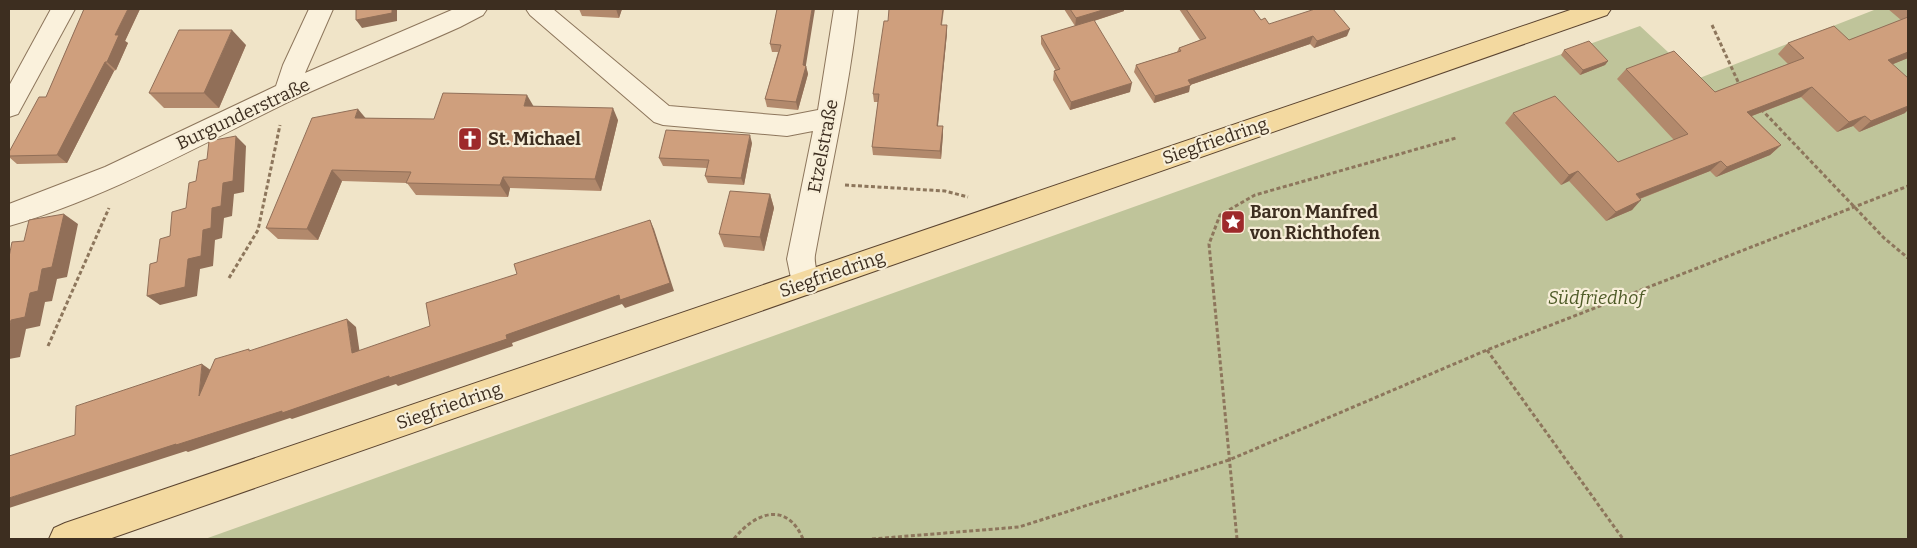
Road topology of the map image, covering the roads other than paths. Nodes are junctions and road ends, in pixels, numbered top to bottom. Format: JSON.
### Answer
{"nodes":[{"id":1,"x":63,"y":9,"type":"edge"},
{"id":2,"x":321,"y":9,"type":"edge"},
{"id":3,"x":475,"y":9,"type":"edge"},
{"id":4,"x":538,"y":9,"type":"edge"},
{"id":5,"x":846,"y":9,"type":"edge"},
{"id":6,"x":1599,"y":9,"type":"edge"},
{"id":7,"x":286,"y":92,"type":"junction"},
{"id":8,"x":9,"y":107,"type":"edge"},
{"id":9,"x":829,"y":118,"type":"junction"},
{"id":10,"x":9,"y":215,"type":"edge"},
{"id":11,"x":806,"y":283,"type":"junction"},
{"id":12,"x":65,"y":539,"type":"edge"}],
"edges":[{"from":1,"to":8,"type":"street"},
{"from":2,"to":7,"type":"street"},
{"from":3,"to":7,"type":"street","name":"Burgunderstraße"},
{"from":4,"to":9,"type":"street"},
{"from":5,"to":9,"type":"street","name":"Etzelstraße"},
{"from":6,"to":11,"type":"main road","name":"Siegfriedring"},
{"from":7,"to":10,"type":"street","name":"Burgunderstraße"},
{"from":9,"to":11,"type":"street","name":"Etzelstraße"},
{"from":11,"to":12,"type":"main road","name":"Siegfriedring"}]}
